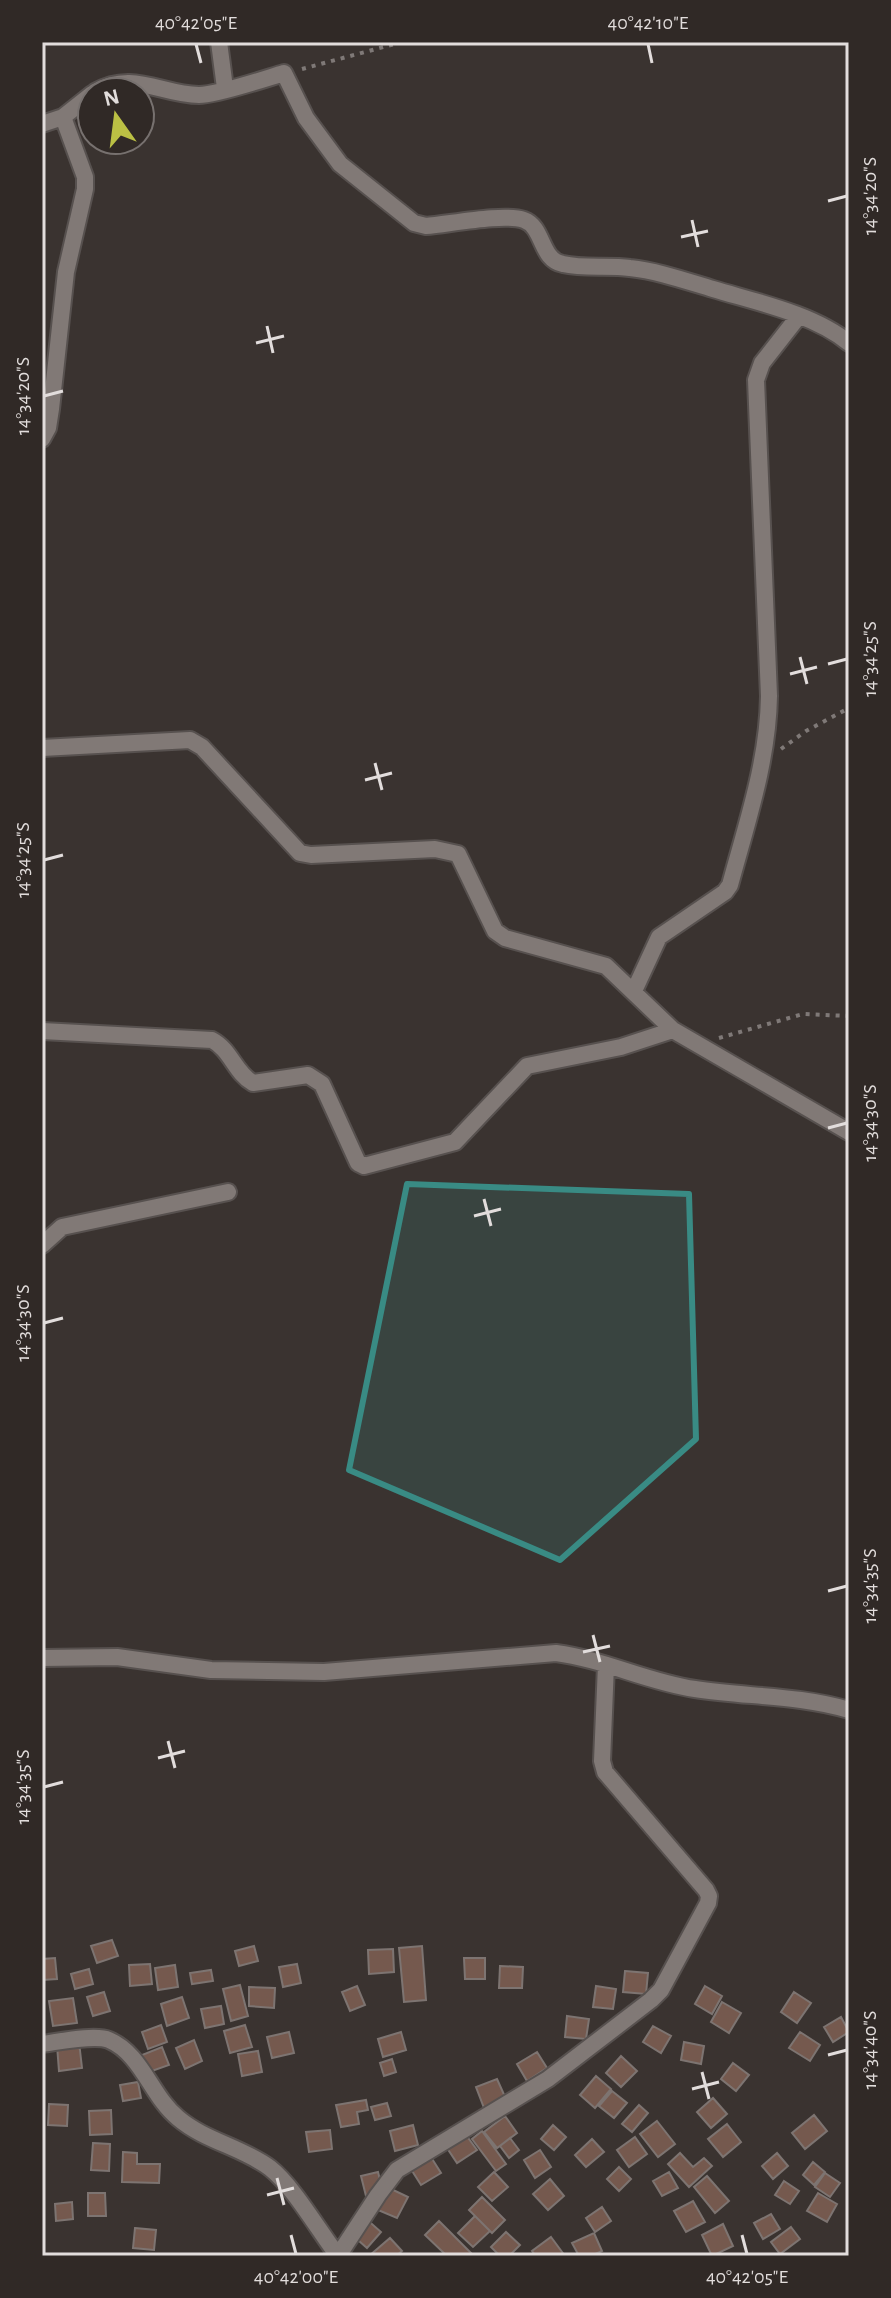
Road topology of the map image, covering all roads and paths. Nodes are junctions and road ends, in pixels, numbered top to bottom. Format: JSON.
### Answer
{"nodes":[{"id":1,"x":219,"y":42,"type":"edge"},
{"id":2,"x":402,"y":42,"type":"edge"},
{"id":3,"x":284,"y":73,"type":"junction"},
{"id":4,"x":156,"y":87,"type":"edge"},
{"id":5,"x":225,"y":88,"type":"junction"},
{"id":6,"x":76,"y":107,"type":"edge"},
{"id":7,"x":63,"y":117,"type":"junction"},
{"id":8,"x":42,"y":124,"type":"edge"},
{"id":9,"x":798,"y":317,"type":"junction"},
{"id":10,"x":849,"y":343,"type":"edge"},
{"id":11,"x":42,"y":439,"type":"edge"},
{"id":12,"x":849,"y":708,"type":"edge"},
{"id":13,"x":42,"y":748,"type":"edge"},
{"id":14,"x":763,"y":762,"type":"junction"},
{"id":15,"x":634,"y":991,"type":"junction"},
{"id":16,"x":849,"y":1016,"type":"edge"},
{"id":17,"x":673,"y":1030,"type":"junction"},
{"id":18,"x":42,"y":1031,"type":"edge"},
{"id":19,"x":698,"y":1045,"type":"junction"},
{"id":20,"x":849,"y":1132,"type":"edge"},
{"id":21,"x":228,"y":1192,"type":"dead end"},
{"id":22,"x":42,"y":1245,"type":"edge"},
{"id":23,"x":42,"y":1658,"type":"edge"},
{"id":24,"x":606,"y":1665,"type":"junction"},
{"id":25,"x":849,"y":1710,"type":"edge"},
{"id":26,"x":42,"y":2044,"type":"edge"},
{"id":27,"x":338,"y":2256,"type":"edge"}],
"edges":[{"from":1,"to":5,"type":"street"},
{"from":2,"to":3,"type":"path"},
{"from":3,"to":5,"type":"street"},
{"from":3,"to":9,"type":"street"},
{"from":4,"to":5,"type":"street"},
{"from":6,"to":7,"type":"street"},
{"from":7,"to":8,"type":"street"},
{"from":7,"to":11,"type":"street"},
{"from":9,"to":10,"type":"street"},
{"from":9,"to":14,"type":"street"},
{"from":12,"to":14,"type":"path"},
{"from":13,"to":15,"type":"street"},
{"from":14,"to":15,"type":"street"},
{"from":15,"to":17,"type":"street"},
{"from":16,"to":19,"type":"path"},
{"from":17,"to":18,"type":"street"},
{"from":17,"to":19,"type":"street"},
{"from":19,"to":20,"type":"street"},
{"from":21,"to":22,"type":"street"},
{"from":23,"to":24,"type":"street"},
{"from":24,"to":25,"type":"street"},
{"from":24,"to":27,"type":"street"},
{"from":26,"to":27,"type":"street"}]}
